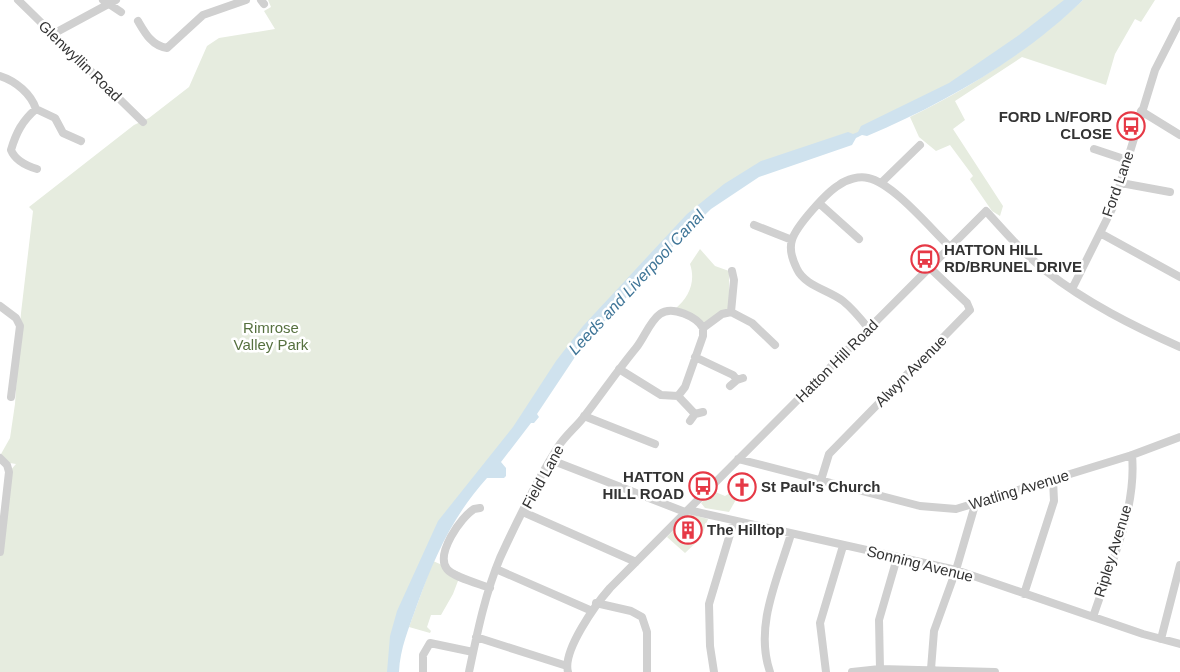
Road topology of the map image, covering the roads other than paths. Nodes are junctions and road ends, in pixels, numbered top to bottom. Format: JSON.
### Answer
{"nodes":[{"id":1,"x":18,"y":0,"type":"edge"},
{"id":2,"x":116,"y":0,"type":"edge"},
{"id":3,"x":246,"y":0,"type":"edge"},
{"id":4,"x":105,"y":2,"type":"edge"},
{"id":5,"x":121,"y":12,"type":"dead end"},
{"id":6,"x":138,"y":21,"type":"dead end"},
{"id":7,"x":1180,"y":21,"type":"edge"},
{"id":8,"x":53,"y":34,"type":"junction"},
{"id":9,"x":0,"y":76,"type":"edge"},
{"id":10,"x":36,"y":109,"type":"junction"},
{"id":11,"x":1141,"y":111,"type":"junction"},
{"id":12,"x":143,"y":122,"type":"dead end"},
{"id":13,"x":1180,"y":135,"type":"edge"},
{"id":14,"x":81,"y":141,"type":"dead end"},
{"id":15,"x":920,"y":145,"type":"dead end"},
{"id":16,"x":1094,"y":149,"type":"dead end"},
{"id":17,"x":1127,"y":160,"type":"junction"},
{"id":18,"x":37,"y":169,"type":"dead end"},
{"id":19,"x":882,"y":182,"type":"junction"},
{"id":20,"x":1121,"y":183,"type":"junction"},
{"id":21,"x":1170,"y":192,"type":"dead end"},
{"id":22,"x":820,"y":204,"type":"junction"},
{"id":23,"x":754,"y":225,"type":"dead end"},
{"id":24,"x":1100,"y":233,"type":"junction"},
{"id":25,"x":859,"y":239,"type":"dead end"},
{"id":26,"x":792,"y":240,"type":"junction"},
{"id":27,"x":949,"y":246,"type":"junction"},
{"id":28,"x":930,"y":268,"type":"junction"},
{"id":29,"x":732,"y":271,"type":"dead end"},
{"id":30,"x":1180,"y":277,"type":"edge"},
{"id":31,"x":1072,"y":289,"type":"junction"},
{"id":32,"x":0,"y":306,"type":"edge"},
{"id":33,"x":731,"y":312,"type":"junction"},
{"id":34,"x":703,"y":328,"type":"junction"},
{"id":35,"x":869,"y":329,"type":"junction"},
{"id":36,"x":775,"y":345,"type":"dead end"},
{"id":37,"x":1180,"y":347,"type":"edge"},
{"id":38,"x":695,"y":356,"type":"junction"},
{"id":39,"x":619,"y":369,"type":"junction"},
{"id":40,"x":730,"y":386,"type":"dead end"},
{"id":41,"x":678,"y":396,"type":"junction"},
{"id":42,"x":11,"y":398,"type":"dead end"},
{"id":43,"x":584,"y":416,"type":"junction"},
{"id":44,"x":690,"y":421,"type":"dead end"},
{"id":45,"x":1180,"y":436,"type":"edge"},
{"id":46,"x":654,"y":444,"type":"dead end"},
{"id":47,"x":1132,"y":455,"type":"junction"},
{"id":48,"x":0,"y":458,"type":"edge"},
{"id":49,"x":738,"y":459,"type":"junction"},
{"id":50,"x":550,"y":460,"type":"junction"},
{"id":51,"x":821,"y":480,"type":"junction"},
{"id":52,"x":1053,"y":480,"type":"junction"},
{"id":53,"x":4,"y":499,"type":"edge"},
{"id":54,"x":975,"y":505,"type":"junction"},
{"id":55,"x":480,"y":508,"type":"dead end"},
{"id":56,"x":686,"y":511,"type":"junction"},
{"id":57,"x":523,"y":512,"type":"junction"},
{"id":58,"x":734,"y":521,"type":"junction"},
{"id":59,"x":791,"y":534,"type":"junction"},
{"id":60,"x":844,"y":546,"type":"junction"},
{"id":61,"x":0,"y":552,"type":"edge"},
{"id":62,"x":897,"y":558,"type":"junction"},
{"id":63,"x":636,"y":562,"type":"junction"},
{"id":64,"x":1180,"y":565,"type":"edge"},
{"id":65,"x":496,"y":569,"type":"junction"},
{"id":66,"x":956,"y":570,"type":"junction"},
{"id":67,"x":490,"y":588,"type":"junction"},
{"id":68,"x":1024,"y":594,"type":"junction"},
{"id":69,"x":596,"y":603,"type":"junction"},
{"id":70,"x":592,"y":611,"type":"junction"},
{"id":71,"x":1093,"y":617,"type":"junction"},
{"id":72,"x":476,"y":637,"type":"junction"},
{"id":73,"x":1161,"y":639,"type":"junction"},
{"id":74,"x":1180,"y":644,"type":"edge"},
{"id":75,"x":473,"y":652,"type":"junction"},
{"id":76,"x":567,"y":669,"type":"edge"},
{"id":77,"x":880,"y":669,"type":"junction"},
{"id":78,"x":931,"y":669,"type":"junction"},
{"id":79,"x":423,"y":672,"type":"edge"},
{"id":80,"x":469,"y":672,"type":"edge"},
{"id":81,"x":647,"y":672,"type":"edge"},
{"id":82,"x":714,"y":672,"type":"edge"},
{"id":83,"x":770,"y":672,"type":"edge"},
{"id":84,"x":826,"y":672,"type":"edge"},
{"id":85,"x":852,"y":672,"type":"edge"},
{"id":86,"x":995,"y":672,"type":"edge"}],
"edges":[{"from":1,"to":8,"type":"street","name":"Glenwyllin Road"},
{"from":2,"to":4,"type":"street"},
{"from":3,"to":6,"type":"street"},
{"from":4,"to":5,"type":"street"},
{"from":4,"to":8,"type":"street"},
{"from":7,"to":11,"type":"street","name":"Ford Lane"},
{"from":8,"to":12,"type":"street","name":"Glenwyllin Road"},
{"from":9,"to":10,"type":"street"},
{"from":10,"to":14,"type":"street"},
{"from":10,"to":18,"type":"street"},
{"from":11,"to":13,"type":"street"},
{"from":11,"to":17,"type":"street","name":"Ford Lane"},
{"from":15,"to":19,"type":"street"},
{"from":16,"to":17,"type":"street"},
{"from":17,"to":20,"type":"street","name":"Ford Lane"},
{"from":19,"to":22,"type":"street"},
{"from":19,"to":27,"type":"street"},
{"from":20,"to":21,"type":"street"},
{"from":20,"to":24,"type":"street","name":"Ford Lane"},
{"from":22,"to":25,"type":"street"},
{"from":22,"to":26,"type":"street"},
{"from":23,"to":26,"type":"street"},
{"from":24,"to":30,"type":"street"},
{"from":24,"to":31,"type":"street","name":"Ford Lane"},
{"from":26,"to":35,"type":"street"},
{"from":27,"to":28,"type":"street","name":"Hatton Hill Road"},
{"from":27,"to":31,"type":"street","name":"Hatton Hill Road"},
{"from":28,"to":35,"type":"street","name":"Hatton Hill Road"},
{"from":28,"to":51,"type":"street","name":"Alwyn Avenue"},
{"from":29,"to":33,"type":"street"},
{"from":31,"to":37,"type":"street"},
{"from":32,"to":42,"type":"street"},
{"from":33,"to":34,"type":"street"},
{"from":33,"to":36,"type":"street"},
{"from":34,"to":38,"type":"street"},
{"from":34,"to":39,"type":"street","name":"Field Lane"},
{"from":35,"to":49,"type":"street","name":"Hatton Hill Road"},
{"from":38,"to":40,"type":"street"},
{"from":38,"to":41,"type":"street"},
{"from":39,"to":41,"type":"street"},
{"from":39,"to":43,"type":"street","name":"Field Lane"},
{"from":41,"to":44,"type":"street"},
{"from":43,"to":46,"type":"street"},
{"from":43,"to":50,"type":"street","name":"Field Lane"},
{"from":45,"to":47,"type":"street","name":"Watling Avenue"},
{"from":47,"to":52,"type":"street","name":"Watling Avenue"},
{"from":47,"to":71,"type":"street","name":"Ripley Avenue"},
{"from":48,"to":53,"type":"street"},
{"from":49,"to":51,"type":"street","name":"Watling Avenue"},
{"from":49,"to":56,"type":"street","name":"Hatton Hill Road"},
{"from":50,"to":56,"type":"street","name":"Sonning Avenue"},
{"from":50,"to":57,"type":"street","name":"Field Lane"},
{"from":51,"to":54,"type":"street","name":"Watling Avenue"},
{"from":52,"to":54,"type":"street","name":"Watling Avenue"},
{"from":52,"to":68,"type":"street"},
{"from":53,"to":61,"type":"street"},
{"from":54,"to":66,"type":"street"},
{"from":55,"to":67,"type":"street"},
{"from":56,"to":58,"type":"street","name":"Sonning Avenue"},
{"from":56,"to":63,"type":"street","name":"Hatton Hill Road"},
{"from":57,"to":63,"type":"street"},
{"from":57,"to":65,"type":"street","name":"Field Lane"},
{"from":58,"to":59,"type":"street","name":"Sonning Avenue"},
{"from":58,"to":82,"type":"street"},
{"from":59,"to":60,"type":"street","name":"Sonning Avenue"},
{"from":59,"to":83,"type":"street"},
{"from":60,"to":62,"type":"street","name":"Sonning Avenue"},
{"from":60,"to":84,"type":"street"},
{"from":62,"to":66,"type":"street","name":"Sonning Avenue"},
{"from":62,"to":77,"type":"street"},
{"from":63,"to":69,"type":"street","name":"Hatton Hill Road"},
{"from":64,"to":73,"type":"street"},
{"from":65,"to":67,"type":"street","name":"Field Lane"},
{"from":65,"to":70,"type":"street"},
{"from":66,"to":68,"type":"street","name":"Sonning Avenue"},
{"from":66,"to":78,"type":"street"},
{"from":67,"to":72,"type":"street","name":"Field Lane"},
{"from":68,"to":71,"type":"street","name":"Sonning Avenue"},
{"from":69,"to":70,"type":"street","name":"Hatton Hill Road"},
{"from":69,"to":81,"type":"street"},
{"from":70,"to":76,"type":"street","name":"Hatton Hill Road"},
{"from":71,"to":73,"type":"street","name":"Sonning Avenue"},
{"from":72,"to":75,"type":"street","name":"Field Lane"},
{"from":72,"to":76,"type":"street"},
{"from":73,"to":74,"type":"street","name":"Sonning Avenue"},
{"from":75,"to":79,"type":"street"},
{"from":75,"to":80,"type":"street","name":"Field Lane"},
{"from":77,"to":78,"type":"street"},
{"from":77,"to":85,"type":"street"},
{"from":78,"to":86,"type":"street"}]}
